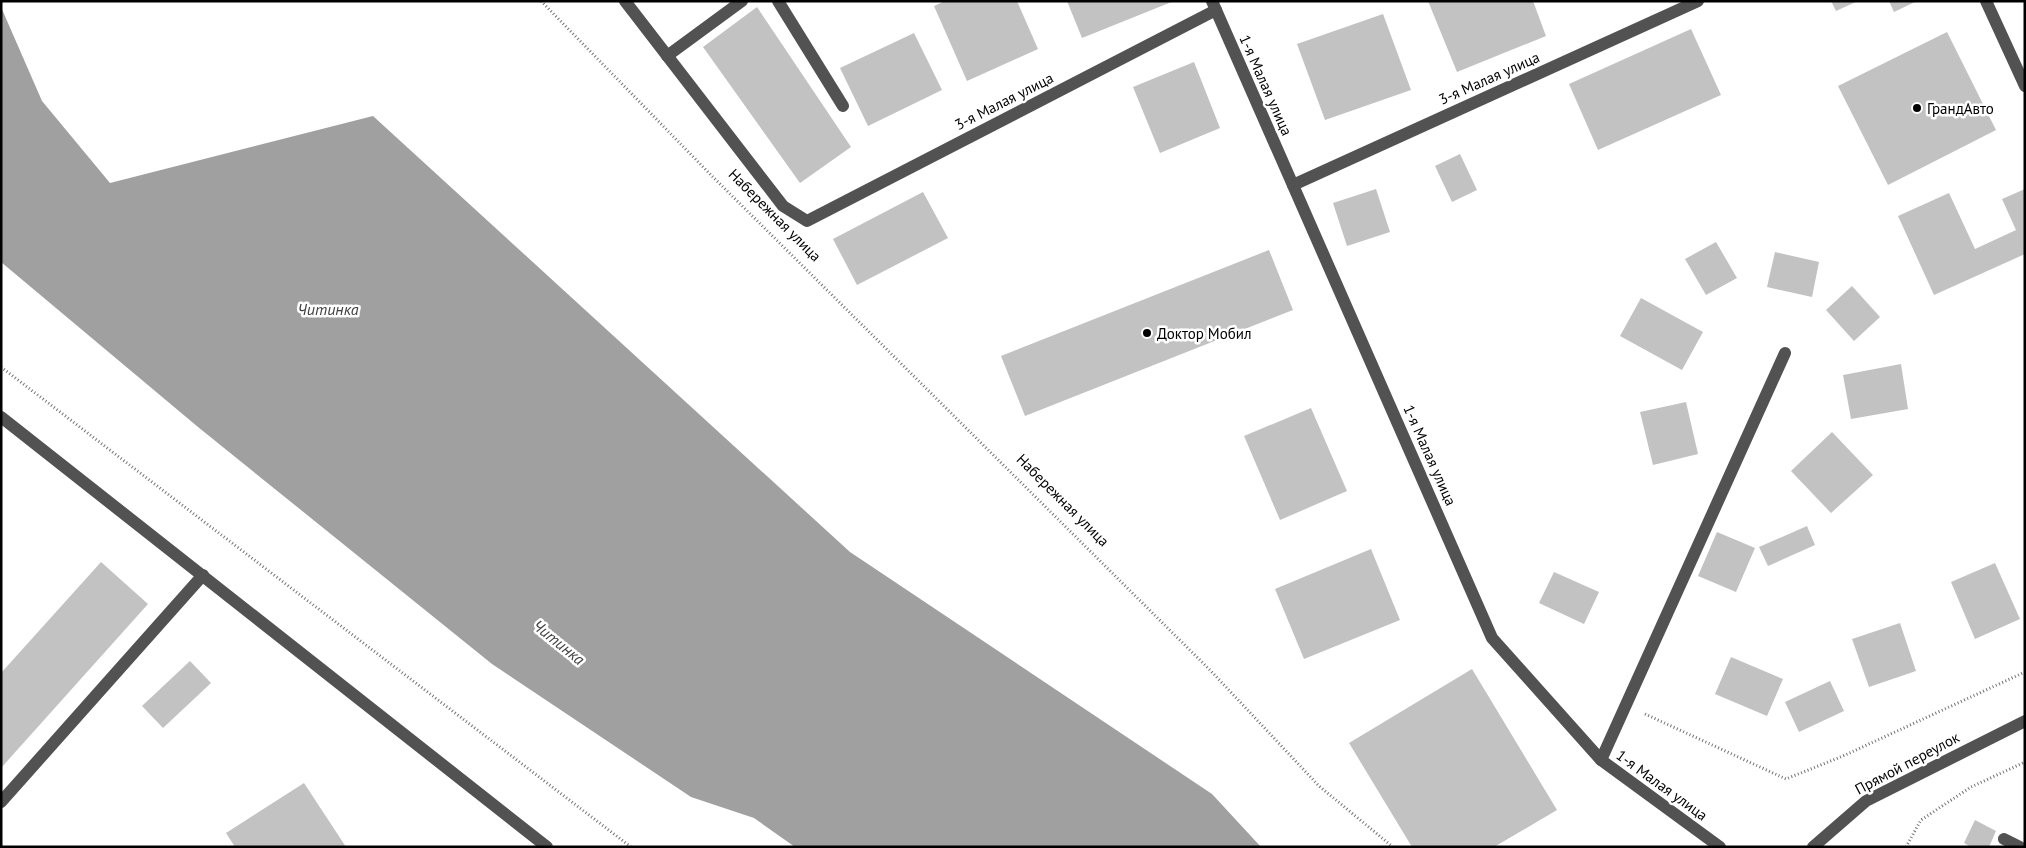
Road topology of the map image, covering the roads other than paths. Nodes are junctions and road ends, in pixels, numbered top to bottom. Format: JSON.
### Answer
{"nodes":[{"id":1,"x":625,"y":1,"type":"edge"},
{"id":2,"x":742,"y":1,"type":"edge"},
{"id":3,"x":778,"y":1,"type":"edge"},
{"id":4,"x":1698,"y":1,"type":"edge"},
{"id":5,"x":1986,"y":1,"type":"edge"},
{"id":6,"x":1214,"y":6,"type":"edge"},
{"id":7,"x":667,"y":56,"type":"junction"},
{"id":8,"x":2025,"y":86,"type":"edge"},
{"id":9,"x":843,"y":106,"type":"dead end"},
{"id":10,"x":1293,"y":185,"type":"junction"},
{"id":11,"x":807,"y":221,"type":"joint"},
{"id":12,"x":1785,"y":353,"type":"dead end"},
{"id":13,"x":1,"y":417,"type":"edge"},
{"id":14,"x":203,"y":575,"type":"junction"},
{"id":15,"x":2025,"y":720,"type":"edge"},
{"id":16,"x":1601,"y":760,"type":"junction"},
{"id":17,"x":1,"y":802,"type":"edge"},
{"id":18,"x":2004,"y":839,"type":"dead end"},
{"id":19,"x":547,"y":847,"type":"edge"},
{"id":20,"x":1720,"y":847,"type":"edge"},
{"id":21,"x":1813,"y":847,"type":"edge"},
{"id":22,"x":2020,"y":847,"type":"edge"}],
"edges":[{"from":1,"to":7,"type":"street","name":"Набережная улица"},
{"from":2,"to":7,"type":"street"},
{"from":3,"to":9,"type":"street"},
{"from":4,"to":10,"type":"street","name":"3-я Малая улица"},
{"from":5,"to":8,"type":"street"},
{"from":6,"to":10,"type":"street","name":"1-я Малая улица"},
{"from":6,"to":11,"type":"street","name":"3-я Малая улица"},
{"from":7,"to":11,"type":"street","name":"Набережная улица"},
{"from":10,"to":16,"type":"street","name":"1-я Малая улица"},
{"from":12,"to":16,"type":"street"},
{"from":13,"to":14,"type":"street"},
{"from":14,"to":17,"type":"street"},
{"from":14,"to":19,"type":"street"},
{"from":15,"to":21,"type":"street","name":"Прямой переулок"},
{"from":16,"to":20,"type":"street","name":"1-я Малая улица"},
{"from":18,"to":22,"type":"street"}]}
